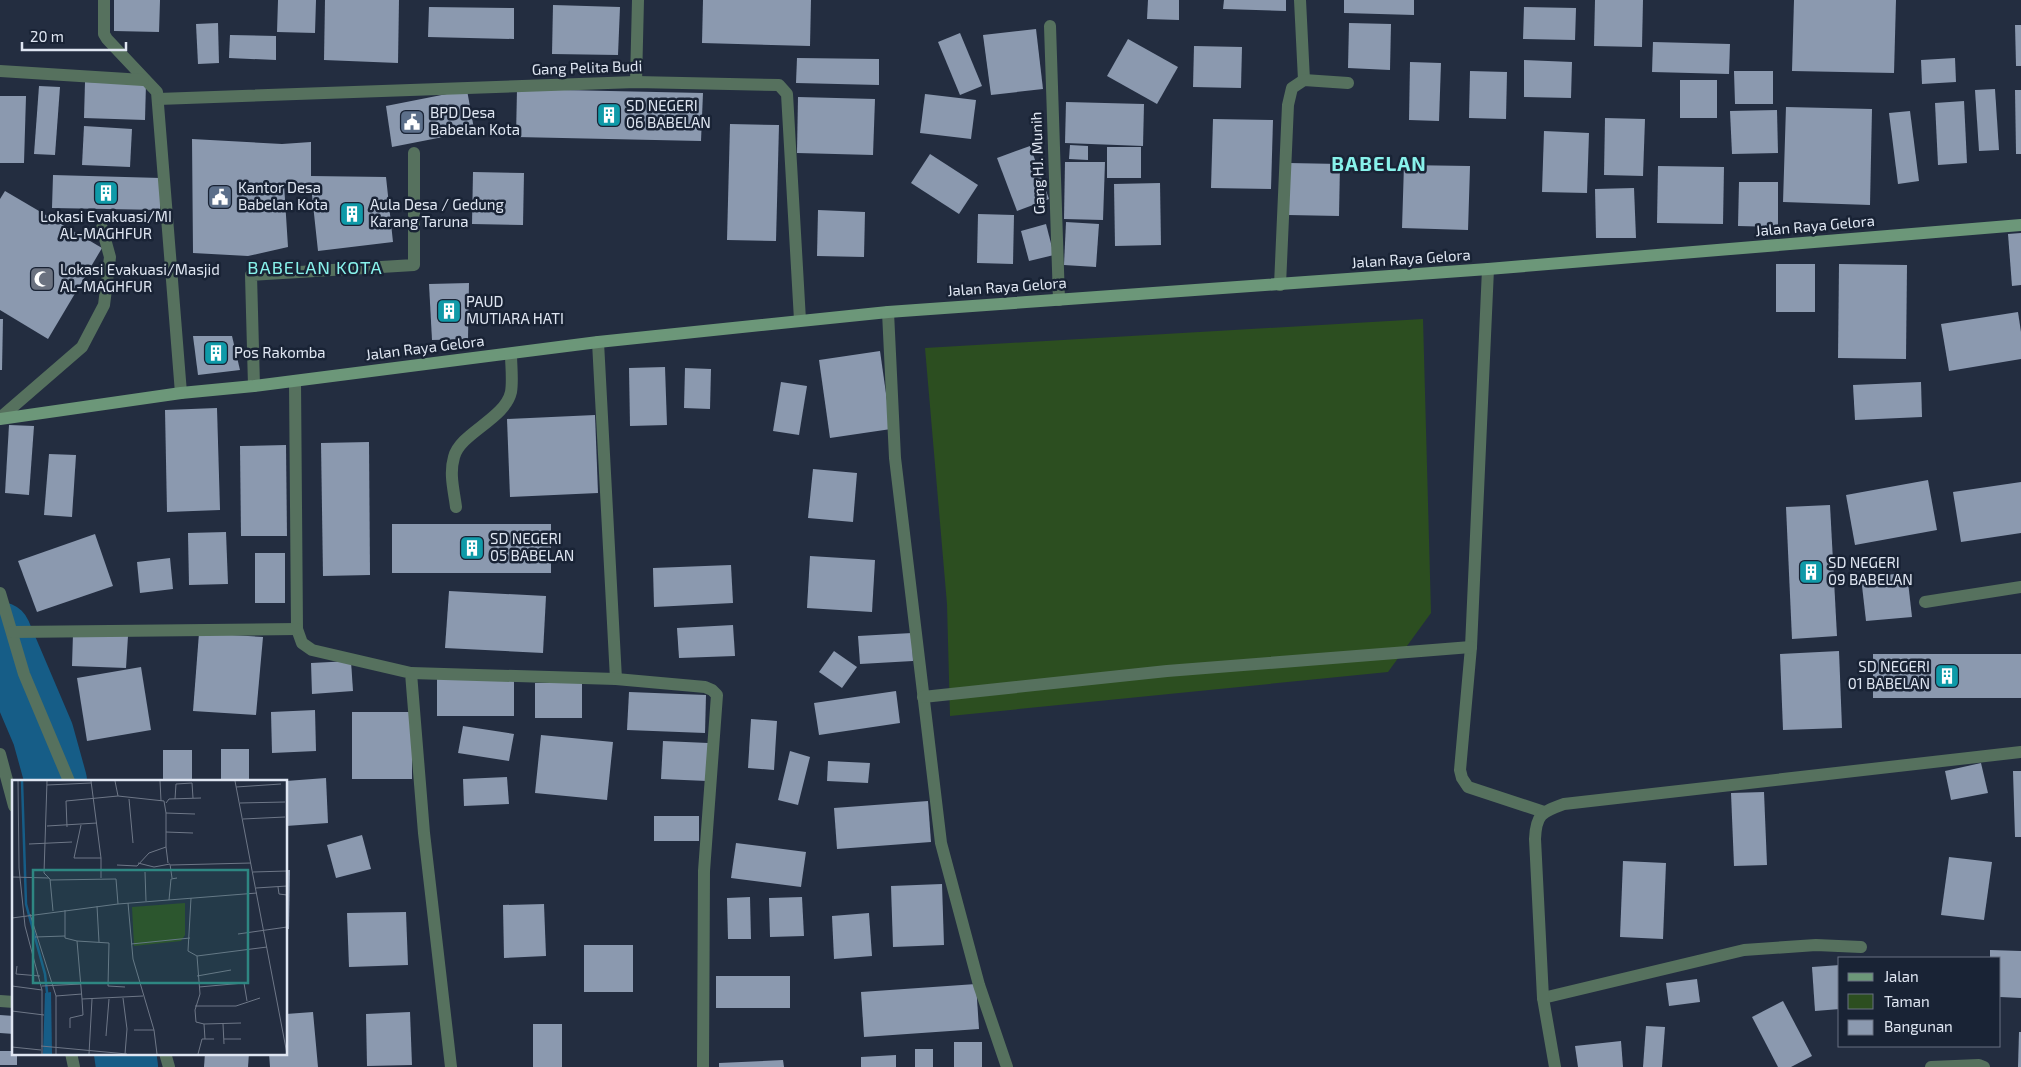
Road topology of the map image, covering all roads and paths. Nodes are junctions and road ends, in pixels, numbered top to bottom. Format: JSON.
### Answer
{"nodes":[{"id":1,"x":104,"y":0,"type":"edge"},
{"id":2,"x":638,"y":0,"type":"edge"},
{"id":3,"x":1300,"y":0,"type":"edge"},
{"id":4,"x":1050,"y":26,"type":"dead end"},
{"id":5,"x":0,"y":71,"type":"edge"},
{"id":6,"x":143,"y":80,"type":"junction"},
{"id":7,"x":1304,"y":80,"type":"junction"},
{"id":8,"x":636,"y":82,"type":"junction"},
{"id":9,"x":1348,"y":83,"type":"dead end"},
{"id":10,"x":158,"y":99,"type":"junction"},
{"id":11,"x":414,"y":153,"type":"dead end"},
{"id":12,"x":2021,"y":225,"type":"edge"},
{"id":13,"x":102,"y":228,"type":"dead end"},
{"id":14,"x":1488,"y":269,"type":"junction"},
{"id":15,"x":1280,"y":285,"type":"junction"},
{"id":16,"x":1059,"y":300,"type":"junction"},
{"id":17,"x":888,"y":312,"type":"junction"},
{"id":18,"x":800,"y":320,"type":"junction"},
{"id":19,"x":598,"y":342,"type":"junction"},
{"id":20,"x":511,"y":354,"type":"junction"},
{"id":21,"x":295,"y":381,"type":"junction"},
{"id":22,"x":254,"y":386,"type":"junction"},
{"id":23,"x":181,"y":393,"type":"junction"},
{"id":24,"x":0,"y":419,"type":"edge"},
{"id":25,"x":456,"y":507,"type":"dead end"},
{"id":26,"x":2021,"y":587,"type":"edge"},
{"id":27,"x":0,"y":592,"type":"edge"},
{"id":28,"x":1925,"y":602,"type":"dead end"},
{"id":29,"x":297,"y":629,"type":"junction"},
{"id":30,"x":12,"y":632,"type":"junction"},
{"id":31,"x":1471,"y":647,"type":"junction"},
{"id":32,"x":411,"y":673,"type":"junction"},
{"id":33,"x":616,"y":679,"type":"junction"},
{"id":34,"x":923,"y":697,"type":"junction"},
{"id":35,"x":2021,"y":752,"type":"edge"},
{"id":36,"x":0,"y":754,"type":"edge"},
{"id":37,"x":69,"y":780,"type":"edge"},
{"id":38,"x":12,"y":799,"type":"edge"},
{"id":39,"x":1544,"y":812,"type":"junction"},
{"id":40,"x":1861,"y":947,"type":"dead end"},
{"id":41,"x":1543,"y":998,"type":"junction"},
{"id":42,"x":71,"y":1054,"type":"edge"},
{"id":43,"x":165,"y":1054,"type":"edge"},
{"id":44,"x":74,"y":1067,"type":"edge"},
{"id":45,"x":169,"y":1067,"type":"edge"},
{"id":46,"x":451,"y":1067,"type":"edge"},
{"id":47,"x":703,"y":1067,"type":"edge"},
{"id":48,"x":1007,"y":1067,"type":"edge"},
{"id":49,"x":1555,"y":1067,"type":"edge"},
{"id":50,"x":1931,"y":1067,"type":"edge"},
{"id":51,"x":1984,"y":1067,"type":"edge"}],
"edges":[{"from":1,"to":6,"type":"street"},
{"from":2,"to":8,"type":"street"},
{"from":3,"to":7,"type":"street"},
{"from":4,"to":16,"type":"street","name":"Gang HJ. Munih"},
{"from":5,"to":6,"type":"street"},
{"from":6,"to":10,"type":"street"},
{"from":7,"to":9,"type":"street"},
{"from":7,"to":15,"type":"street"},
{"from":8,"to":10,"type":"street","name":"Gang Pelita Budi"},
{"from":8,"to":18,"type":"street","name":"Gang Pelita Budi"},
{"from":10,"to":23,"type":"street"},
{"from":11,"to":22,"type":"street"},
{"from":12,"to":14,"type":"street","name":"Jalan Raya Gelora"},
{"from":13,"to":24,"type":"street"},
{"from":14,"to":15,"type":"street","name":"Jalan Raya Gelora"},
{"from":14,"to":31,"type":"street"},
{"from":15,"to":16,"type":"street","name":"Jalan Raya Gelora"},
{"from":16,"to":17,"type":"street","name":"Jalan Raya Gelora"},
{"from":17,"to":18,"type":"street","name":"Jalan Raya Gelora"},
{"from":17,"to":34,"type":"street"},
{"from":18,"to":19,"type":"street","name":"Jalan Raya Gelora"},
{"from":19,"to":20,"type":"street","name":"Jalan Raya Gelora"},
{"from":19,"to":33,"type":"street"},
{"from":20,"to":21,"type":"street","name":"Jalan Raya Gelora"},
{"from":20,"to":25,"type":"street"},
{"from":21,"to":22,"type":"street","name":"Jalan Raya Gelora"},
{"from":21,"to":29,"type":"street"},
{"from":22,"to":23,"type":"street","name":"Jalan Raya Gelora"},
{"from":23,"to":24,"type":"street","name":"Jalan Raya Gelora"},
{"from":26,"to":28,"type":"street"},
{"from":27,"to":30,"type":"street"},
{"from":29,"to":30,"type":"street"},
{"from":29,"to":32,"type":"street"},
{"from":30,"to":37,"type":"street"},
{"from":31,"to":34,"type":"street"},
{"from":31,"to":39,"type":"street"},
{"from":32,"to":33,"type":"street"},
{"from":32,"to":46,"type":"street"},
{"from":33,"to":47,"type":"street"},
{"from":34,"to":48,"type":"street"},
{"from":35,"to":39,"type":"street"},
{"from":36,"to":38,"type":"street"},
{"from":39,"to":41,"type":"street"},
{"from":40,"to":41,"type":"street"},
{"from":41,"to":49,"type":"street"},
{"from":42,"to":44,"type":"street"},
{"from":43,"to":45,"type":"street"},
{"from":50,"to":51,"type":"street"}]}
